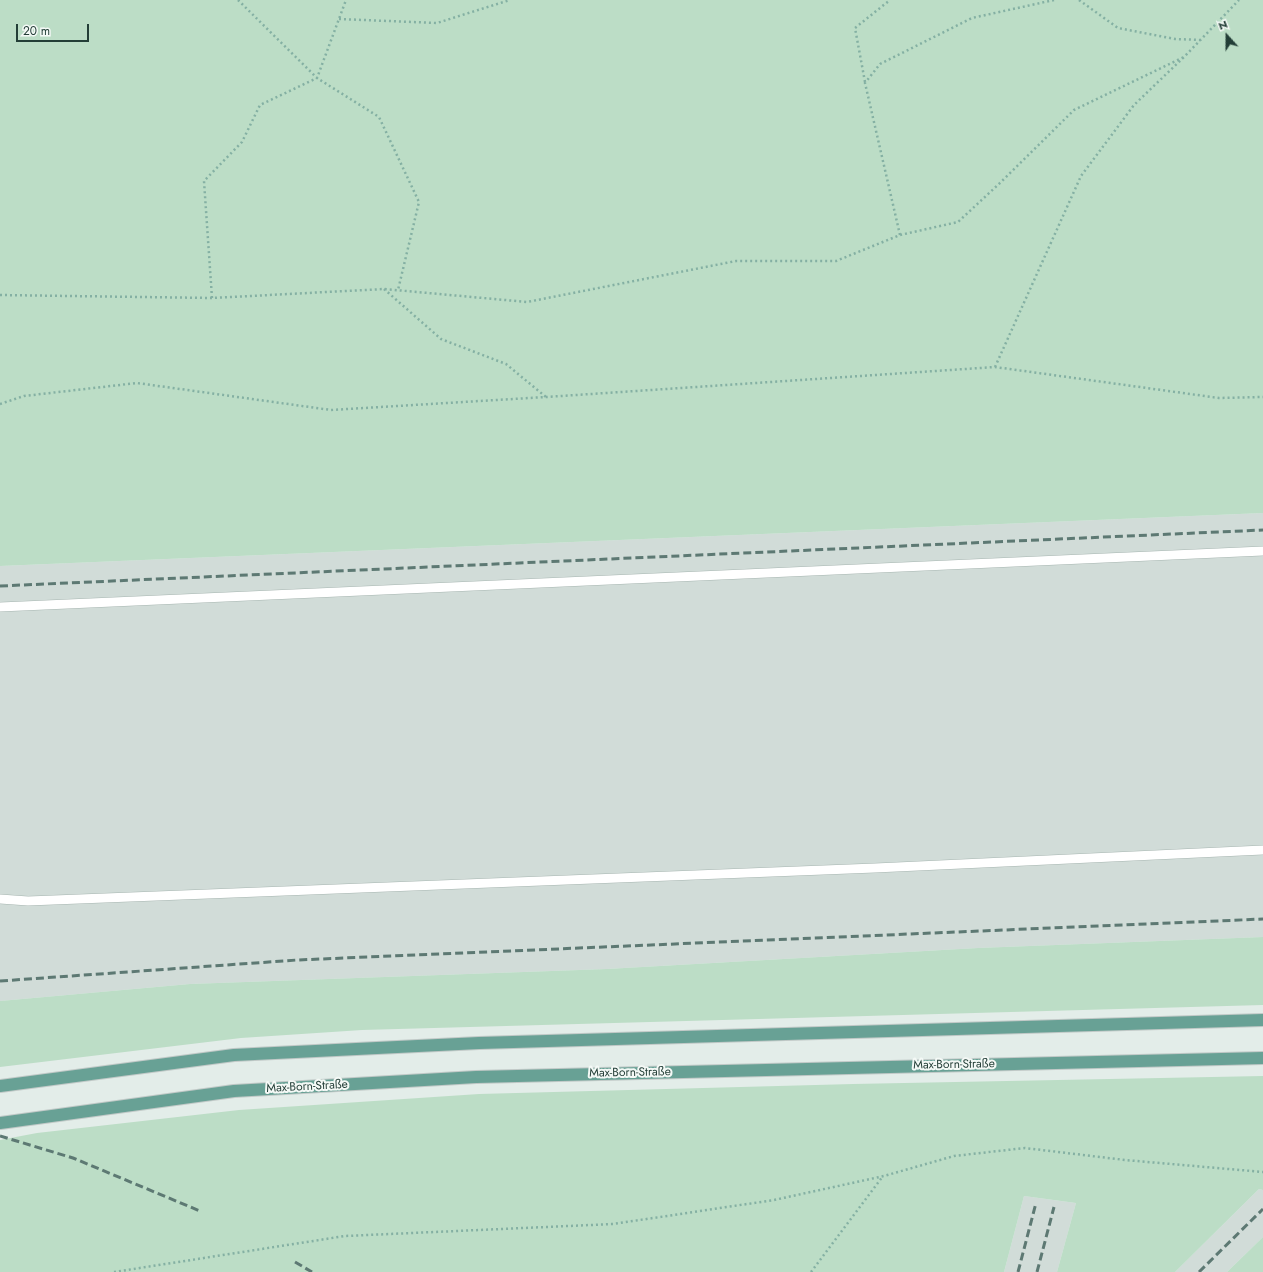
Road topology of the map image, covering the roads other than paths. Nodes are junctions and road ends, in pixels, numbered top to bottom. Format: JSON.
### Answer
{"nodes":[{"id":1,"x":1263,"y":551,"type":"edge"},
{"id":2,"x":0,"y":607,"type":"edge"},
{"id":3,"x":1263,"y":850,"type":"edge"},
{"id":4,"x":0,"y":899,"type":"edge"},
{"id":5,"x":1263,"y":1020,"type":"edge"},
{"id":6,"x":1263,"y":1058,"type":"edge"},
{"id":7,"x":0,"y":1086,"type":"edge"},
{"id":8,"x":0,"y":1123,"type":"edge"}],
"edges":[{"from":1,"to":2,"type":"lane"},
{"from":3,"to":4,"type":"lane"},
{"from":5,"to":7,"type":"main road"},
{"from":6,"to":8,"type":"main road","name":"Max-Born-Straße"}]}
